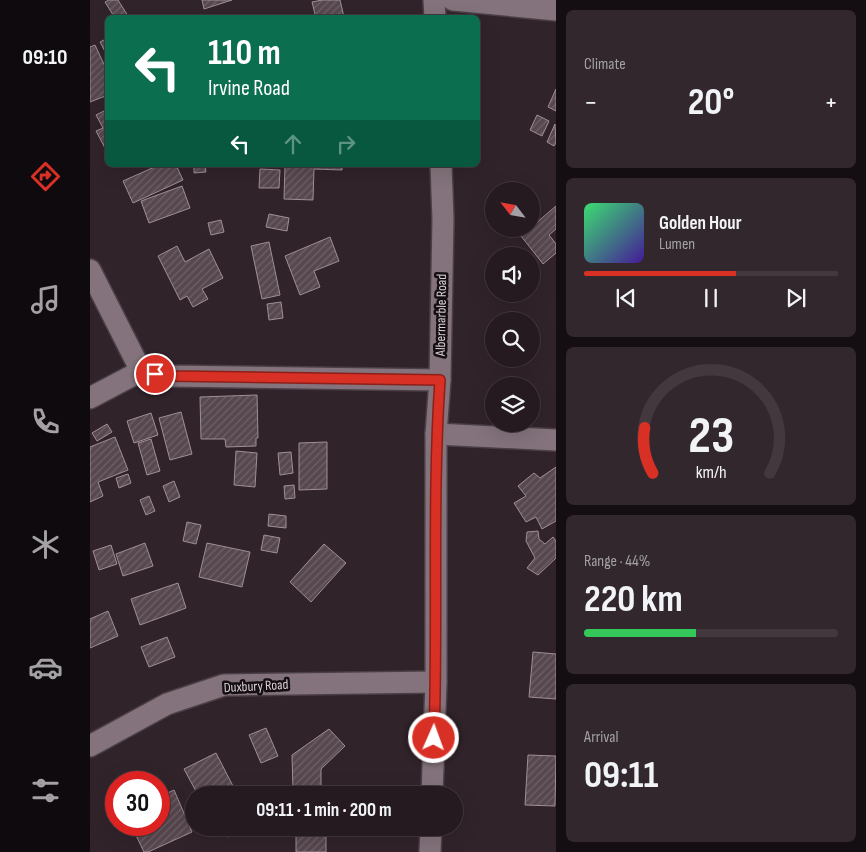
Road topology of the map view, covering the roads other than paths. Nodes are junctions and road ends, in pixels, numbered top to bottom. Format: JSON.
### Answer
{"nodes":[{"id":1,"x":434,"y":0,"type":"edge"},
{"id":2,"x":453,"y":0,"type":"edge"},
{"id":3,"x":556,"y":10,"type":"edge"},
{"id":4,"x":435,"y":15,"type":"edge"},
{"id":5,"x":441,"y":167,"type":"edge"},
{"id":6,"x":90,"y":270,"type":"edge"},
{"id":7,"x":141,"y":371,"type":"junction"},
{"id":8,"x":440,"y":380,"type":"junction"},
{"id":9,"x":90,"y":398,"type":"edge"},
{"id":10,"x":436,"y":434,"type":"junction"},
{"id":11,"x":556,"y":440,"type":"edge"},
{"id":12,"x":436,"y":682,"type":"junction"},
{"id":13,"x":90,"y":746,"type":"edge"},
{"id":14,"x":432,"y":786,"type":"edge"},
{"id":15,"x":431,"y":836,"type":"edge"},
{"id":16,"x":430,"y":852,"type":"edge"}],
"edges":[{"from":1,"to":4,"type":"street"},
{"from":2,"to":3,"type":"street"},
{"from":5,"to":8,"type":"street","name":"Albermarble Road"},
{"from":6,"to":7,"type":"street"},
{"from":7,"to":8,"type":"street"},
{"from":7,"to":9,"type":"street"},
{"from":8,"to":10,"type":"street","name":"Albermarble Road"},
{"from":10,"to":11,"type":"street"},
{"from":10,"to":12,"type":"street","name":"Albermarble Road"},
{"from":12,"to":13,"type":"street","name":"Duxbury Road"},
{"from":12,"to":14,"type":"street","name":"Albermarble Road"},
{"from":15,"to":16,"type":"street"}]}
